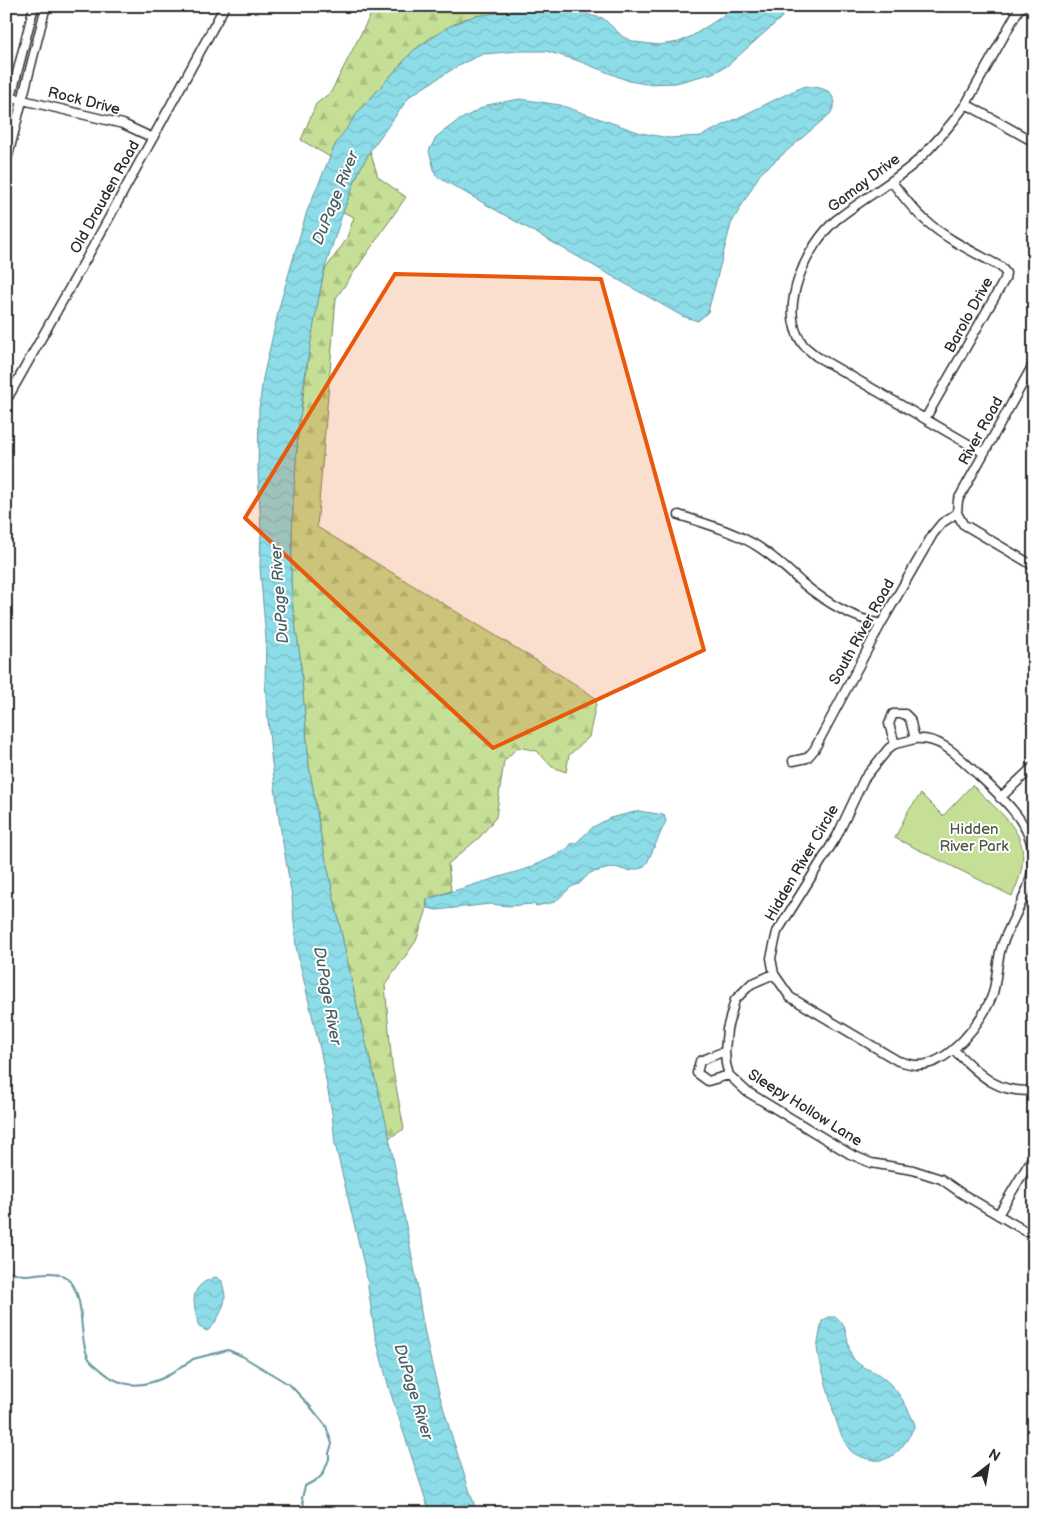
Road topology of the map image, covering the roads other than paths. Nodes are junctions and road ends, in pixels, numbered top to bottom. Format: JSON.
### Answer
{"nodes":[{"id":1,"x":34,"y":6,"type":"edge"},
{"id":2,"x":46,"y":6,"type":"edge"},
{"id":3,"x":225,"y":6,"type":"edge"},
{"id":4,"x":1024,"y":6,"type":"edge"},
{"id":5,"x":9,"y":96,"type":"edge"},
{"id":6,"x":23,"y":100,"type":"junction"},
{"id":7,"x":966,"y":104,"type":"junction"},
{"id":8,"x":6,"y":117,"type":"edge"},
{"id":9,"x":153,"y":138,"type":"junction"},
{"id":10,"x":1034,"y":142,"type":"edge"},
{"id":11,"x":6,"y":164,"type":"edge"},
{"id":12,"x":892,"y":182,"type":"junction"},
{"id":13,"x":1034,"y":363,"type":"edge"},
{"id":14,"x":6,"y":401,"type":"edge"},
{"id":15,"x":925,"y":419,"type":"junction"},
{"id":16,"x":984,"y":453,"type":"junction"},
{"id":17,"x":957,"y":513,"type":"junction"},
{"id":18,"x":680,"y":515,"type":"dead end"},
{"id":19,"x":1034,"y":566,"type":"edge"},
{"id":20,"x":881,"y":624,"type":"junction"},
{"id":21,"x":915,"y":739,"type":"junction"},
{"id":22,"x":895,"y":744,"type":"junction"},
{"id":23,"x":793,"y":761,"type":"dead end"},
{"id":24,"x":1034,"y":766,"type":"edge"},
{"id":25,"x":1000,"y":798,"type":"junction"},
{"id":26,"x":774,"y":974,"type":"junction"},
{"id":27,"x":954,"y":1050,"type":"junction"},
{"id":28,"x":725,"y":1051,"type":"junction"},
{"id":29,"x":730,"y":1075,"type":"junction"},
{"id":30,"x":1034,"y":1090,"type":"edge"},
{"id":31,"x":1034,"y":1155,"type":"edge"},
{"id":32,"x":998,"y":1215,"type":"junction"},
{"id":33,"x":1034,"y":1236,"type":"edge"}],
"edges":[{"from":1,"to":5,"type":"street"},
{"from":2,"to":6,"type":"street"},
{"from":3,"to":9,"type":"street","name":"Old Drauden Road"},
{"from":4,"to":7,"type":"street","name":"Gamay Drive"},
{"from":5,"to":6,"type":"street","name":"Rock Drive"},
{"from":5,"to":8,"type":"street"},
{"from":6,"to":9,"type":"street","name":"Rock Drive"},
{"from":6,"to":11,"type":"street"},
{"from":7,"to":10,"type":"street"},
{"from":7,"to":12,"type":"street","name":"Gamay Drive"},
{"from":9,"to":14,"type":"street","name":"Old Drauden Road"},
{"from":12,"to":15,"type":"street","name":"Barolo Drive"},
{"from":12,"to":15,"type":"street","name":"Gamay Drive"},
{"from":13,"to":16,"type":"street","name":"River Road"},
{"from":15,"to":16,"type":"street","name":"Gamay Drive"},
{"from":16,"to":17,"type":"street","name":"River Road"},
{"from":17,"to":19,"type":"street"},
{"from":17,"to":20,"type":"street","name":"South River Road"},
{"from":18,"to":20,"type":"street"},
{"from":20,"to":23,"type":"street","name":"South River Road"},
{"from":21,"to":22,"type":"street","name":"Hidden River Circle"},
{"from":21,"to":22,"type":"street"},
{"from":21,"to":25,"type":"street","name":"Hidden River Circle"},
{"from":22,"to":26,"type":"street","name":"Hidden River Circle"},
{"from":24,"to":25,"type":"street"},
{"from":25,"to":27,"type":"street","name":"Hidden River Circle"},
{"from":26,"to":27,"type":"street","name":"Hidden River Circle"},
{"from":26,"to":28,"type":"street","name":"Sleepy Hollow Lane"},
{"from":27,"to":30,"type":"street"},
{"from":28,"to":29,"type":"street","name":"Sleepy Hollow Lane"},
{"from":28,"to":29,"type":"street"},
{"from":29,"to":32,"type":"street","name":"Sleepy Hollow Lane"},
{"from":31,"to":32,"type":"street"},
{"from":32,"to":33,"type":"street","name":"Sleepy Hollow Lane"}]}
